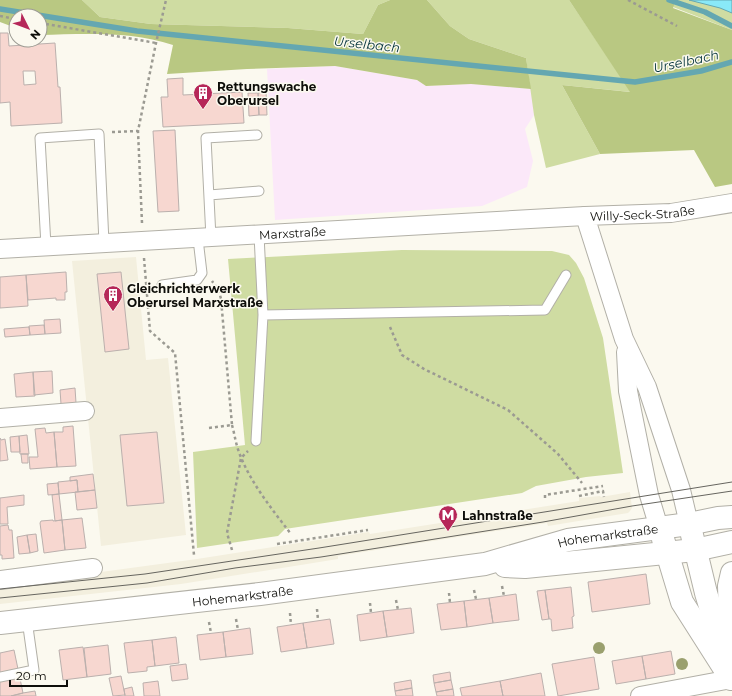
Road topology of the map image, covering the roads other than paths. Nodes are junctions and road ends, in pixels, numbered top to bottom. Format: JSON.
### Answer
{"nodes":[{"id":1,"x":257,"y":135,"type":"dead end"},
{"id":2,"x":258,"y":191,"type":"dead end"},
{"id":3,"x":209,"y":195,"type":"junction"},
{"id":4,"x":732,"y":203,"type":"edge"},
{"id":5,"x":585,"y":216,"type":"junction"},
{"id":6,"x":259,"y":235,"type":"junction"},
{"id":7,"x":205,"y":238,"type":"junction"},
{"id":8,"x":104,"y":243,"type":"junction"},
{"id":9,"x":46,"y":246,"type":"junction"},
{"id":10,"x":0,"y":249,"type":"edge"},
{"id":11,"x":566,"y":275,"type":"dead end"},
{"id":12,"x":162,"y":285,"type":"dead end"},
{"id":13,"x":263,"y":315,"type":"junction"},
{"id":14,"x":624,"y":339,"type":"junction"},
{"id":15,"x":85,"y":410,"type":"dead end"},
{"id":16,"x":0,"y":418,"type":"edge"},
{"id":17,"x":256,"y":441,"type":"dead end"},
{"id":18,"x":732,"y":517,"type":"edge"},
{"id":19,"x":689,"y":524,"type":"junction"},
{"id":20,"x":659,"y":528,"type":"junction"},
{"id":21,"x":732,"y":542,"type":"edge"},
{"id":22,"x":695,"y":550,"type":"junction"},
{"id":23,"x":667,"y":552,"type":"junction"},
{"id":24,"x":485,"y":564,"type":"junction"},
{"id":25,"x":93,"y":568,"type":"dead end"},
{"id":26,"x":732,"y":573,"type":"edge"},
{"id":27,"x":0,"y":580,"type":"edge"},
{"id":28,"x":27,"y":620,"type":"junction"},
{"id":29,"x":0,"y":623,"type":"edge"},
{"id":30,"x":0,"y":677,"type":"edge"},
{"id":31,"x":732,"y":680,"type":"edge"},
{"id":32,"x":640,"y":696,"type":"edge"}],
"edges":[{"from":1,"to":3,"type":"lane"},
{"from":2,"to":3,"type":"lane"},
{"from":3,"to":7,"type":"lane"},
{"from":4,"to":5,"type":"street","name":"Willy-Seck-Straße"},
{"from":5,"to":6,"type":"street","name":"Marxstraße"},
{"from":5,"to":14,"type":"street","name":"Willy-Seck-Straße"},
{"from":6,"to":7,"type":"street","name":"Marxstraße"},
{"from":6,"to":13,"type":"lane"},
{"from":7,"to":8,"type":"street","name":"Marxstraße"},
{"from":7,"to":12,"type":"lane"},
{"from":8,"to":9,"type":"street","name":"Marxstraße"},
{"from":8,"to":9,"type":"lane"},
{"from":9,"to":10,"type":"street","name":"Marxstraße"},
{"from":11,"to":13,"type":"lane"},
{"from":13,"to":17,"type":"lane"},
{"from":14,"to":19,"type":"street","name":"Willy-Seck-Straße"},
{"from":14,"to":20,"type":"street","name":"Willy-Seck-Straße"},
{"from":15,"to":16,"type":"street"},
{"from":18,"to":19,"type":"street","name":"Hohemarkstraße"},
{"from":19,"to":20,"type":"street","name":"Hohemarkstraße"},
{"from":19,"to":22,"type":"street"},
{"from":20,"to":23,"type":"street"},
{"from":20,"to":24,"type":"street","name":"Hohemarkstraße"},
{"from":21,"to":22,"type":"street","name":"Hohemarkstraße"},
{"from":22,"to":23,"type":"street","name":"Hohemarkstraße"},
{"from":22,"to":31,"type":"street"},
{"from":23,"to":24,"type":"street","name":"Hohemarkstraße"},
{"from":23,"to":31,"type":"street"},
{"from":24,"to":28,"type":"street","name":"Hohemarkstraße"},
{"from":25,"to":27,"type":"street"},
{"from":26,"to":31,"type":"street"},
{"from":28,"to":29,"type":"street","name":"Hohemarkstraße"},
{"from":28,"to":30,"type":"lane"},
{"from":31,"to":32,"type":"street"}]}
